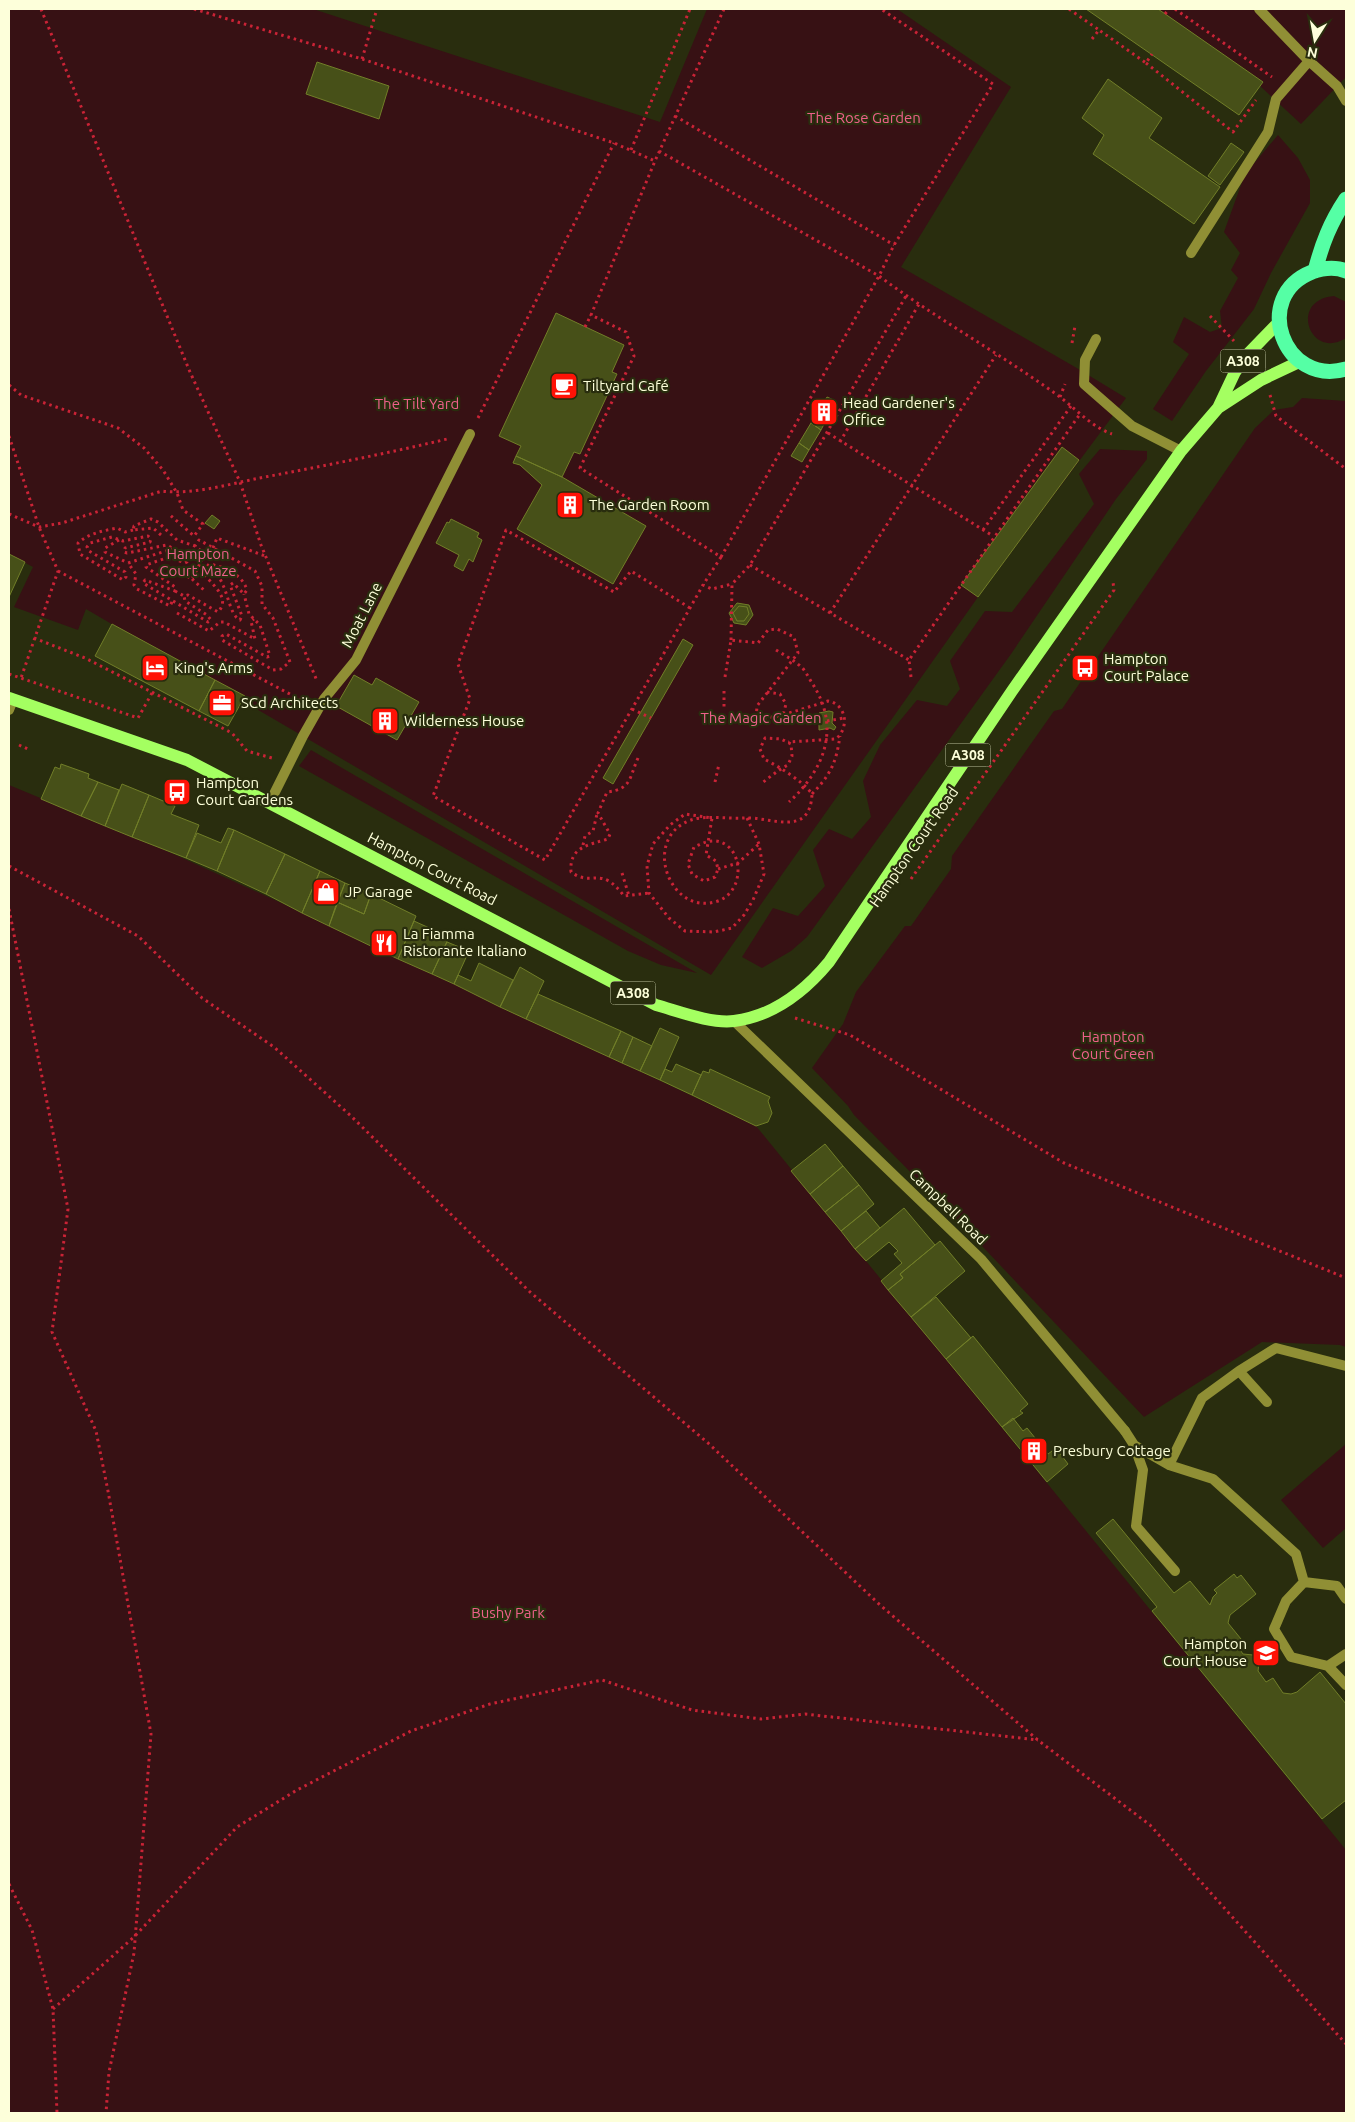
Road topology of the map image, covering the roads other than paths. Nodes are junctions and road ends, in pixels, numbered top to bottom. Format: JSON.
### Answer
{"nodes":[{"id":1,"x":1259,"y":9,"type":"edge"},
{"id":2,"x":1309,"y":60,"type":"junction"},
{"id":3,"x":1346,"y":101,"type":"edge"},
{"id":4,"x":1346,"y":199,"type":"edge"},
{"id":5,"x":1190,"y":253,"type":"dead end"},
{"id":6,"x":1315,"y":271,"type":"junction"},
{"id":7,"x":1346,"y":271,"type":"edge"},
{"id":8,"x":1280,"y":322,"type":"junction"},
{"id":9,"x":1096,"y":339,"type":"dead end"},
{"id":10,"x":1301,"y":361,"type":"junction"},
{"id":11,"x":1346,"y":369,"type":"edge"},
{"id":12,"x":1218,"y":408,"type":"junction"},
{"id":13,"x":470,"y":434,"type":"road end"},
{"id":14,"x":1181,"y":451,"type":"junction"},
{"id":15,"x":10,"y":703,"type":"edge"},
{"id":16,"x":270,"y":802,"type":"junction"},
{"id":17,"x":734,"y":1021,"type":"junction"},
{"id":18,"x":1346,"y":1366,"type":"edge"},
{"id":19,"x":1239,"y":1370,"type":"junction"},
{"id":20,"x":1267,"y":1402,"type":"dead end"},
{"id":21,"x":1134,"y":1445,"type":"junction"},
{"id":22,"x":1169,"y":1465,"type":"junction"},
{"id":23,"x":1174,"y":1571,"type":"dead end"},
{"id":24,"x":1304,"y":1582,"type":"junction"},
{"id":25,"x":1346,"y":1599,"type":"edge"},
{"id":26,"x":1346,"y":1654,"type":"edge"},
{"id":27,"x":1328,"y":1666,"type":"junction"},
{"id":28,"x":1346,"y":1685,"type":"edge"}],
"edges":[{"from":1,"to":2,"type":"street"},
{"from":2,"to":3,"type":"street"},
{"from":2,"to":5,"type":"street"},
{"from":4,"to":6,"type":"highway"},
{"from":6,"to":7,"type":"highway"},
{"from":6,"to":8,"type":"highway"},
{"from":8,"to":10,"type":"highway"},
{"from":8,"to":12,"type":"main road","name":"Hampton Court Road","number":"A308"},
{"from":9,"to":14,"type":"street"},
{"from":10,"to":11,"type":"highway"},
{"from":10,"to":12,"type":"main road","name":"Hampton Court Road","number":"A308"},
{"from":12,"to":14,"type":"main road","name":"Hampton Court Road","number":"A308"},
{"from":13,"to":16,"type":"street","name":"Moat Lane"},
{"from":14,"to":17,"type":"main road","name":"Hampton Court Road","number":"A308"},
{"from":15,"to":16,"type":"main road","name":"Hampton Court Road","number":"A308"},
{"from":16,"to":17,"type":"main road","name":"Hampton Court Road","number":"A308"},
{"from":17,"to":21,"type":"street","name":"Campbell Road"},
{"from":18,"to":19,"type":"street"},
{"from":19,"to":20,"type":"street"},
{"from":19,"to":22,"type":"street"},
{"from":21,"to":22,"type":"street"},
{"from":21,"to":23,"type":"street","name":"Campbell Road"},
{"from":22,"to":24,"type":"street"},
{"from":24,"to":25,"type":"street"},
{"from":24,"to":27,"type":"street"},
{"from":26,"to":27,"type":"street"},
{"from":27,"to":28,"type":"street"}]}
